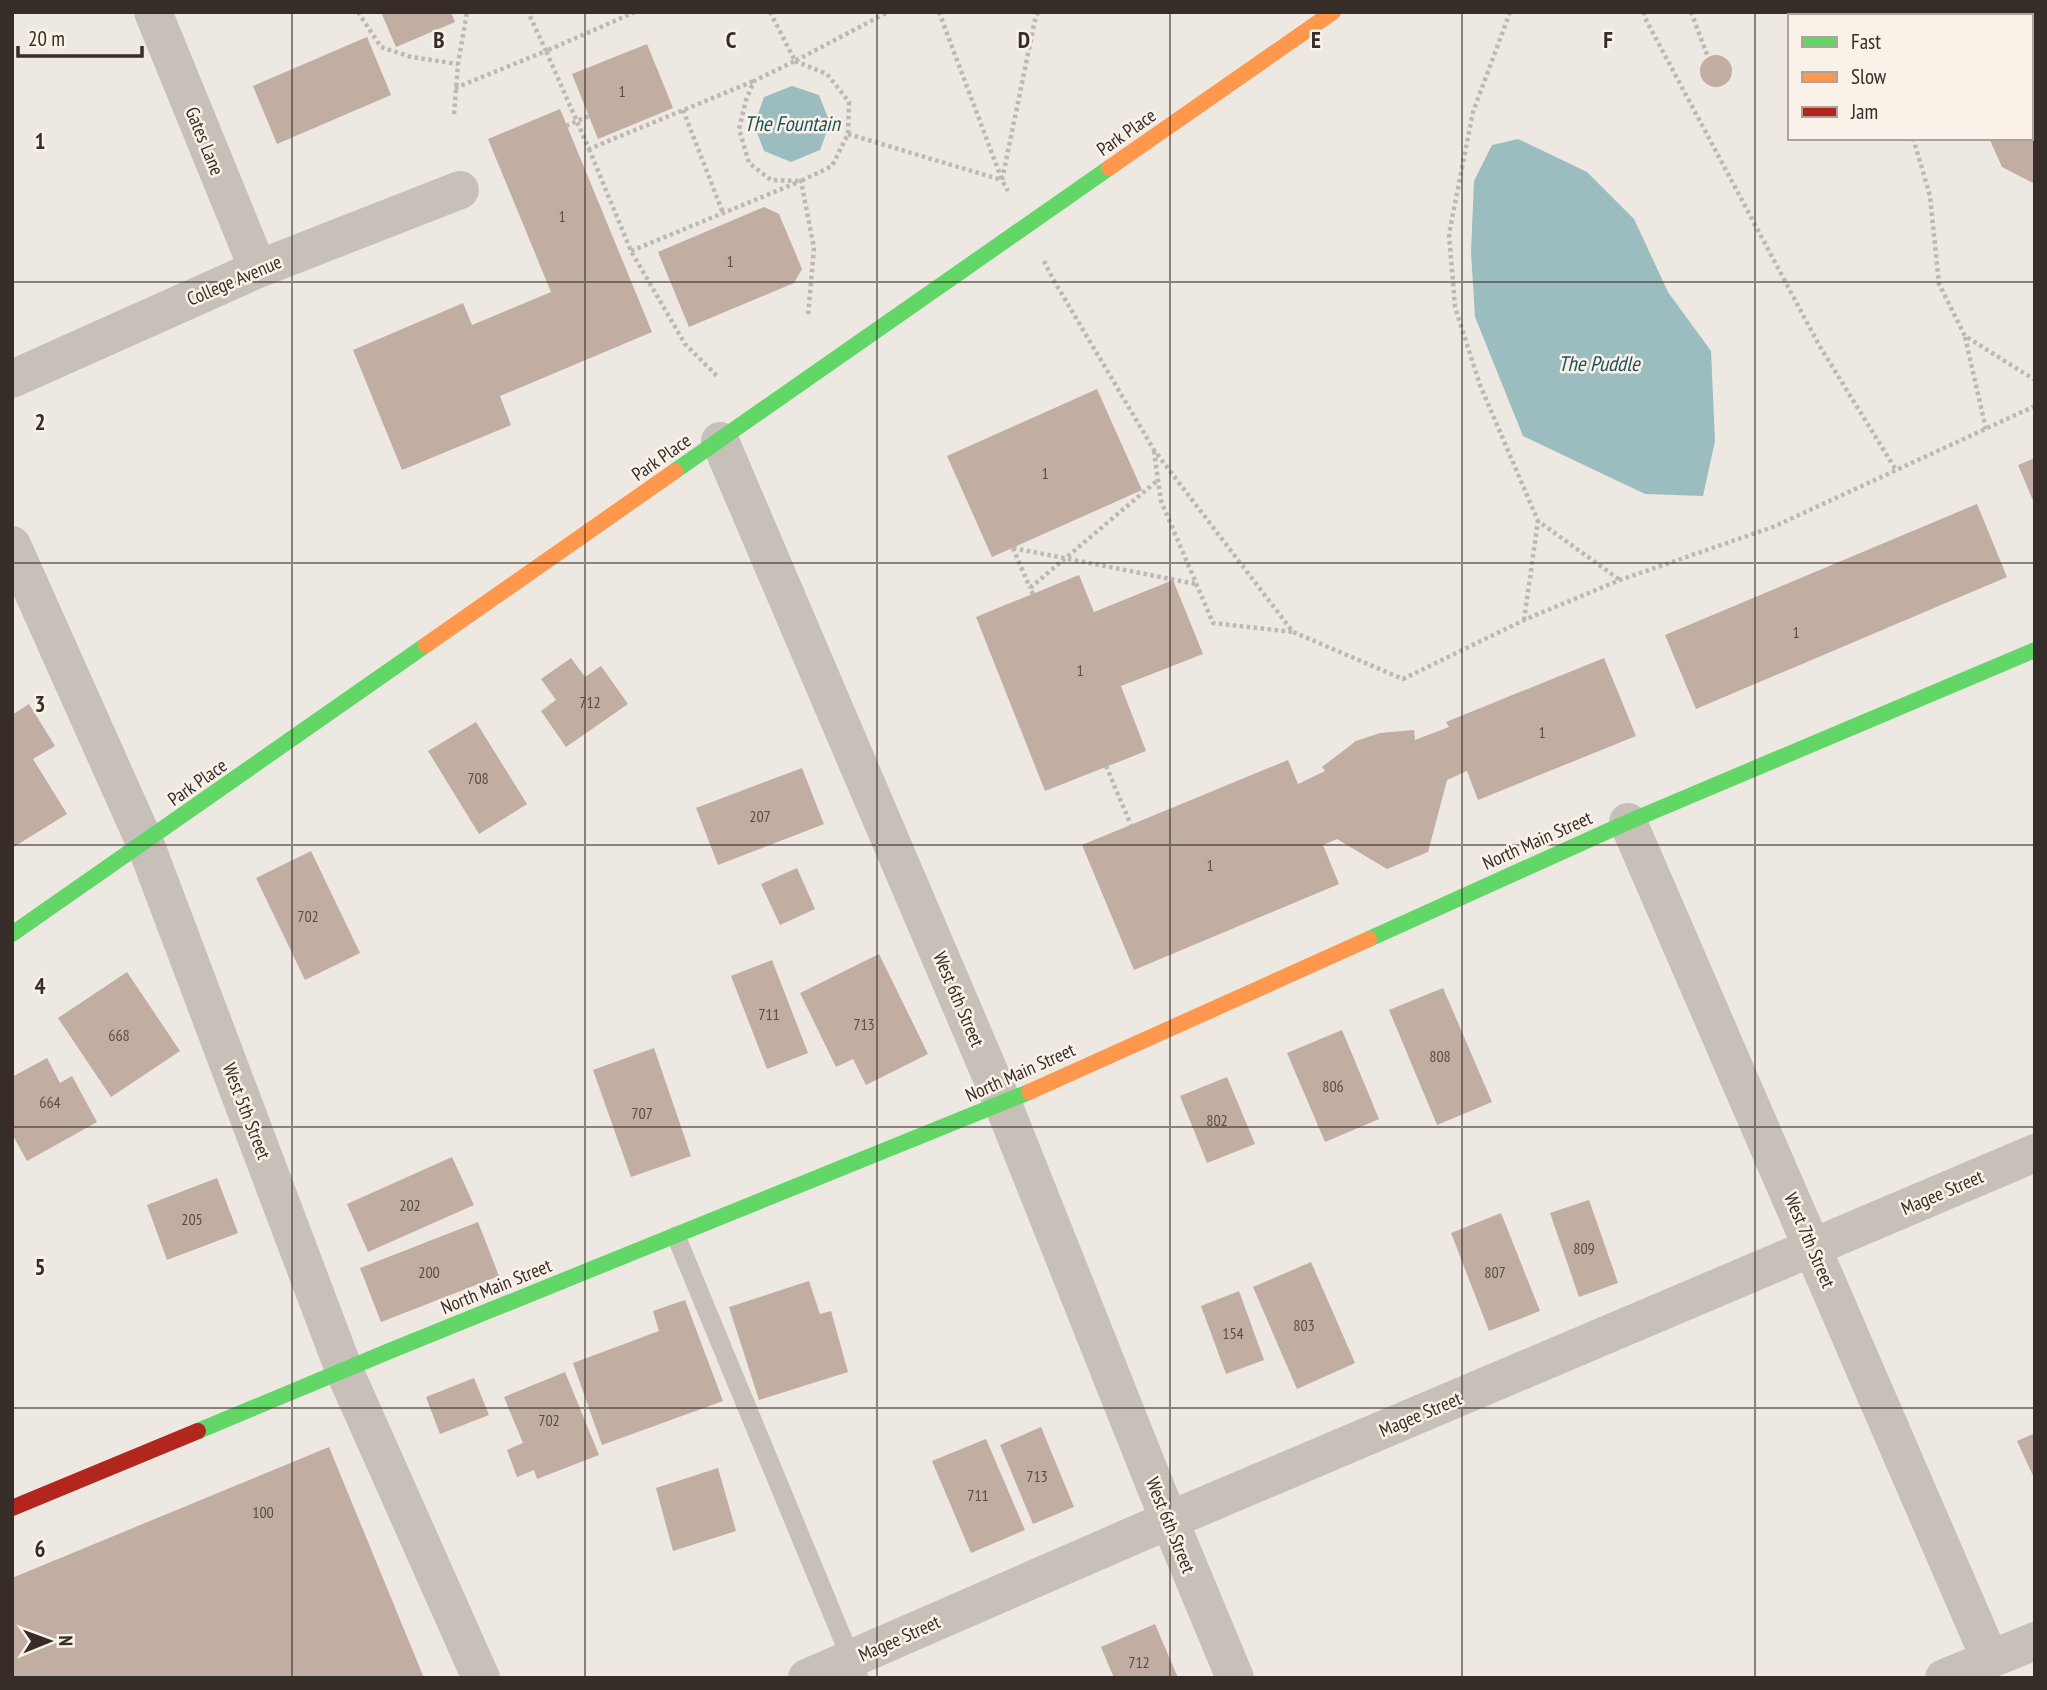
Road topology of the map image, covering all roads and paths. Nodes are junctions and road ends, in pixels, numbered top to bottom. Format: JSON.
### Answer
{"nodes":[{"id":1,"x":153,"y":12,"type":"edge"},
{"id":2,"x":358,"y":12,"type":"edge"},
{"id":3,"x":467,"y":12,"type":"edge"},
{"id":4,"x":528,"y":12,"type":"edge"},
{"id":5,"x":635,"y":12,"type":"edge"},
{"id":6,"x":770,"y":12,"type":"edge"},
{"id":7,"x":888,"y":12,"type":"edge"},
{"id":8,"x":939,"y":12,"type":"edge"},
{"id":9,"x":1038,"y":12,"type":"edge"},
{"id":10,"x":1333,"y":12,"type":"edge"},
{"id":11,"x":1510,"y":12,"type":"edge"},
{"id":12,"x":1644,"y":12,"type":"edge"},
{"id":13,"x":1691,"y":12,"type":"edge"},
{"id":14,"x":546,"y":51,"type":"junction"},
{"id":15,"x":1708,"y":57,"type":"dead end"},
{"id":16,"x":795,"y":61,"type":"junction"},
{"id":17,"x":457,"y":64,"type":"junction"},
{"id":18,"x":754,"y":80,"type":"junction"},
{"id":19,"x":455,"y":88,"type":"junction"},
{"id":20,"x":683,"y":110,"type":"junction"},
{"id":21,"x":454,"y":114,"type":"dead end"},
{"id":22,"x":589,"y":116,"type":"dead end"},
{"id":23,"x":566,"y":126,"type":"dead end"},
{"id":24,"x":848,"y":134,"type":"junction"},
{"id":25,"x":1914,"y":140,"type":"edge"},
{"id":26,"x":589,"y":149,"type":"junction"},
{"id":27,"x":1002,"y":180,"type":"junction"},
{"id":28,"x":801,"y":181,"type":"junction"},
{"id":29,"x":460,"y":190,"type":"dead end"},
{"id":30,"x":723,"y":213,"type":"junction"},
{"id":31,"x":1027,"y":226,"type":"junction"},
{"id":32,"x":631,"y":251,"type":"junction"},
{"id":33,"x":258,"y":269,"type":"junction"},
{"id":34,"x":808,"y":316,"type":"dead end"},
{"id":35,"x":1965,"y":336,"type":"junction"},
{"id":36,"x":719,"y":378,"type":"dead end"},
{"id":37,"x":12,"y":379,"type":"edge"},
{"id":38,"x":2035,"y":380,"type":"edge"},
{"id":39,"x":2035,"y":406,"type":"edge"},
{"id":40,"x":1986,"y":429,"type":"junction"},
{"id":41,"x":720,"y":441,"type":"junction"},
{"id":42,"x":1154,"y":450,"type":"junction"},
{"id":43,"x":1896,"y":470,"type":"junction"},
{"id":44,"x":1158,"y":480,"type":"junction"},
{"id":45,"x":1538,"y":521,"type":"junction"},
{"id":46,"x":12,"y":545,"type":"edge"},
{"id":47,"x":1066,"y":558,"type":"junction"},
{"id":48,"x":1620,"y":580,"type":"junction"},
{"id":49,"x":1196,"y":584,"type":"junction"},
{"id":50,"x":1030,"y":588,"type":"junction"},
{"id":51,"x":1033,"y":594,"type":"dead end"},
{"id":52,"x":1524,"y":620,"type":"junction"},
{"id":53,"x":1293,"y":632,"type":"junction"},
{"id":54,"x":2035,"y":650,"type":"edge"},
{"id":55,"x":1106,"y":766,"type":"dead end"},
{"id":56,"x":1628,"y":821,"type":"junction"},
{"id":57,"x":1131,"y":825,"type":"dead end"},
{"id":58,"x":145,"y":843,"type":"junction"},
{"id":59,"x":12,"y":934,"type":"edge"},
{"id":60,"x":1003,"y":1104,"type":"junction"},
{"id":61,"x":2035,"y":1153,"type":"edge"},
{"id":62,"x":676,"y":1236,"type":"junction"},
{"id":63,"x":1813,"y":1246,"type":"junction"},
{"id":64,"x":344,"y":1370,"type":"junction"},
{"id":65,"x":12,"y":1508,"type":"edge"},
{"id":66,"x":1169,"y":1520,"type":"junction"},
{"id":67,"x":2035,"y":1641,"type":"edge"},
{"id":68,"x":1990,"y":1659,"type":"junction"},
{"id":69,"x":855,"y":1668,"type":"edge"},
{"id":70,"x":481,"y":1678,"type":"edge"},
{"id":71,"x":807,"y":1678,"type":"edge"},
{"id":72,"x":1235,"y":1678,"type":"edge"},
{"id":73,"x":1944,"y":1678,"type":"edge"}],
"edges":[{"from":1,"to":33,"type":"street","name":"Gates Lane"},
{"from":2,"to":17,"type":"path"},
{"from":3,"to":17,"type":"path"},
{"from":4,"to":14,"type":"path"},
{"from":5,"to":14,"type":"path"},
{"from":6,"to":16,"type":"path"},
{"from":7,"to":16,"type":"path"},
{"from":8,"to":27,"type":"path"},
{"from":9,"to":27,"type":"path"},
{"from":10,"to":31,"type":"street","name":"Park Place"},
{"from":11,"to":45,"type":"path"},
{"from":12,"to":43,"type":"path"},
{"from":13,"to":15,"type":"path"},
{"from":14,"to":19,"type":"path"},
{"from":14,"to":26,"type":"path"},
{"from":16,"to":18,"type":"path"},
{"from":16,"to":24,"type":"path"},
{"from":17,"to":19,"type":"path"},
{"from":18,"to":20,"type":"path"},
{"from":18,"to":28,"type":"path"},
{"from":19,"to":21,"type":"path"},
{"from":20,"to":26,"type":"path"},
{"from":20,"to":30,"type":"path"},
{"from":22,"to":23,"type":"path","bridge":true},
{"from":24,"to":27,"type":"path"},
{"from":24,"to":28,"type":"path"},
{"from":25,"to":35,"type":"path"},
{"from":26,"to":32,"type":"path"},
{"from":27,"to":31,"type":"path"},
{"from":28,"to":30,"type":"path"},
{"from":28,"to":34,"type":"path"},
{"from":29,"to":33,"type":"street","name":"College Avenue"},
{"from":30,"to":32,"type":"path"},
{"from":31,"to":41,"type":"street","name":"Park Place"},
{"from":31,"to":42,"type":"path"},
{"from":32,"to":36,"type":"path"},
{"from":33,"to":37,"type":"street","name":"College Avenue"},
{"from":35,"to":38,"type":"path"},
{"from":35,"to":40,"type":"path"},
{"from":39,"to":40,"type":"path"},
{"from":40,"to":43,"type":"path"},
{"from":41,"to":58,"type":"street","name":"Park Place"},
{"from":41,"to":60,"type":"street","name":"West 6th Street"},
{"from":42,"to":44,"type":"path"},
{"from":42,"to":53,"type":"path"},
{"from":43,"to":48,"type":"path"},
{"from":44,"to":47,"type":"path"},
{"from":44,"to":49,"type":"path"},
{"from":45,"to":48,"type":"path"},
{"from":45,"to":52,"type":"path"},
{"from":46,"to":58,"type":"street","name":"West 5th Street"},
{"from":47,"to":49,"type":"path"},
{"from":47,"to":50,"type":"path"},
{"from":47,"to":50,"type":"path"},
{"from":48,"to":52,"type":"path"},
{"from":49,"to":53,"type":"path"},
{"from":50,"to":51,"type":"path"},
{"from":52,"to":53,"type":"path"},
{"from":54,"to":56,"type":"street","name":"North Main Street"},
{"from":55,"to":57,"type":"path"},
{"from":56,"to":60,"type":"street","name":"North Main Street"},
{"from":56,"to":63,"type":"street","name":"West 7th Street"},
{"from":58,"to":59,"type":"street","name":"Park Place"},
{"from":58,"to":64,"type":"street","name":"West 5th Street"},
{"from":60,"to":62,"type":"street","name":"North Main Street"},
{"from":60,"to":66,"type":"street","name":"West 6th Street"},
{"from":61,"to":63,"type":"street","name":"Magee Street"},
{"from":62,"to":64,"type":"street","name":"North Main Street"},
{"from":62,"to":69,"type":"lane"},
{"from":63,"to":66,"type":"street","name":"Magee Street"},
{"from":63,"to":68,"type":"street","name":"West 7th Street"},
{"from":64,"to":65,"type":"street","name":"North Main Street"},
{"from":64,"to":70,"type":"street","name":"West 5th Street"},
{"from":66,"to":69,"type":"street","name":"Magee Street"},
{"from":66,"to":72,"type":"street","name":"West 6th Street"},
{"from":67,"to":68,"type":"street"},
{"from":68,"to":73,"type":"street"},
{"from":69,"to":71,"type":"street","name":"Magee Street"}]}
